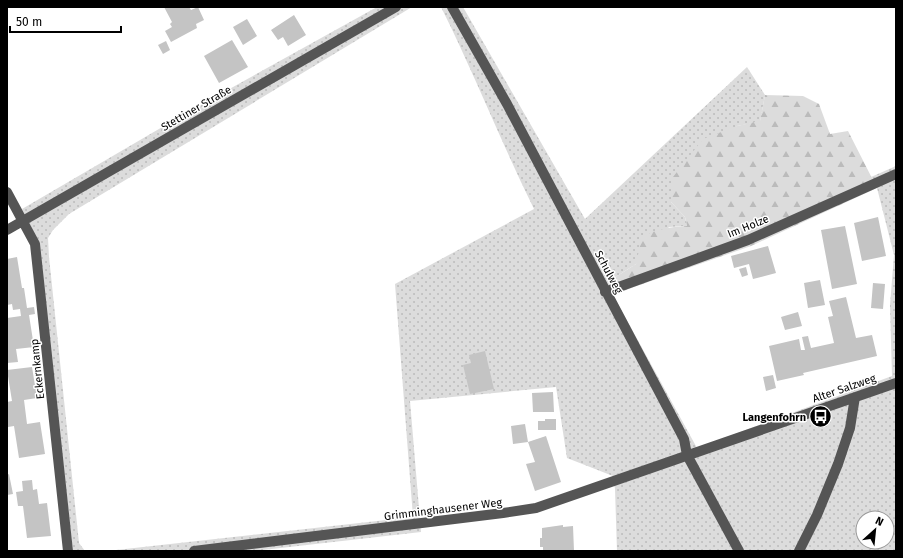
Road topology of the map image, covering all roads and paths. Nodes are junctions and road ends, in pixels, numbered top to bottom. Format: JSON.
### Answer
{"nodes":[{"id":1,"x":396,"y":7,"type":"edge"},
{"id":2,"x":452,"y":7,"type":"edge"},
{"id":3,"x":896,"y":174,"type":"edge"},
{"id":4,"x":7,"y":192,"type":"edge"},
{"id":5,"x":22,"y":222,"type":"junction"},
{"id":6,"x":7,"y":230,"type":"edge"},
{"id":7,"x":605,"y":292,"type":"junction"},
{"id":8,"x":896,"y":383,"type":"edge"},
{"id":9,"x":855,"y":397,"type":"junction"},
{"id":10,"x":687,"y":455,"type":"junction"},
{"id":11,"x":68,"y":551,"type":"edge"},
{"id":12,"x":194,"y":551,"type":"edge"},
{"id":13,"x":739,"y":551,"type":"edge"},
{"id":14,"x":799,"y":551,"type":"edge"}],
"edges":[{"from":1,"to":5,"type":"street","name":"Stettiner Straße"},
{"from":2,"to":7,"type":"street","name":"Schulweg"},
{"from":3,"to":7,"type":"street","name":"Im Holze"},
{"from":4,"to":5,"type":"street","name":"Eckernkamp"},
{"from":5,"to":6,"type":"street","name":"Stettiner Straße"},
{"from":5,"to":11,"type":"street","name":"Eckernkamp"},
{"from":7,"to":10,"type":"street","name":"Schulweg"},
{"from":8,"to":9,"type":"street","name":"Alter Salzweg"},
{"from":9,"to":10,"type":"street","name":"Alter Salzweg"},
{"from":9,"to":14,"type":"street"},
{"from":10,"to":12,"type":"street","name":"Grimminghausener Weg"},
{"from":10,"to":13,"type":"street","name":"Schulweg"}]}
